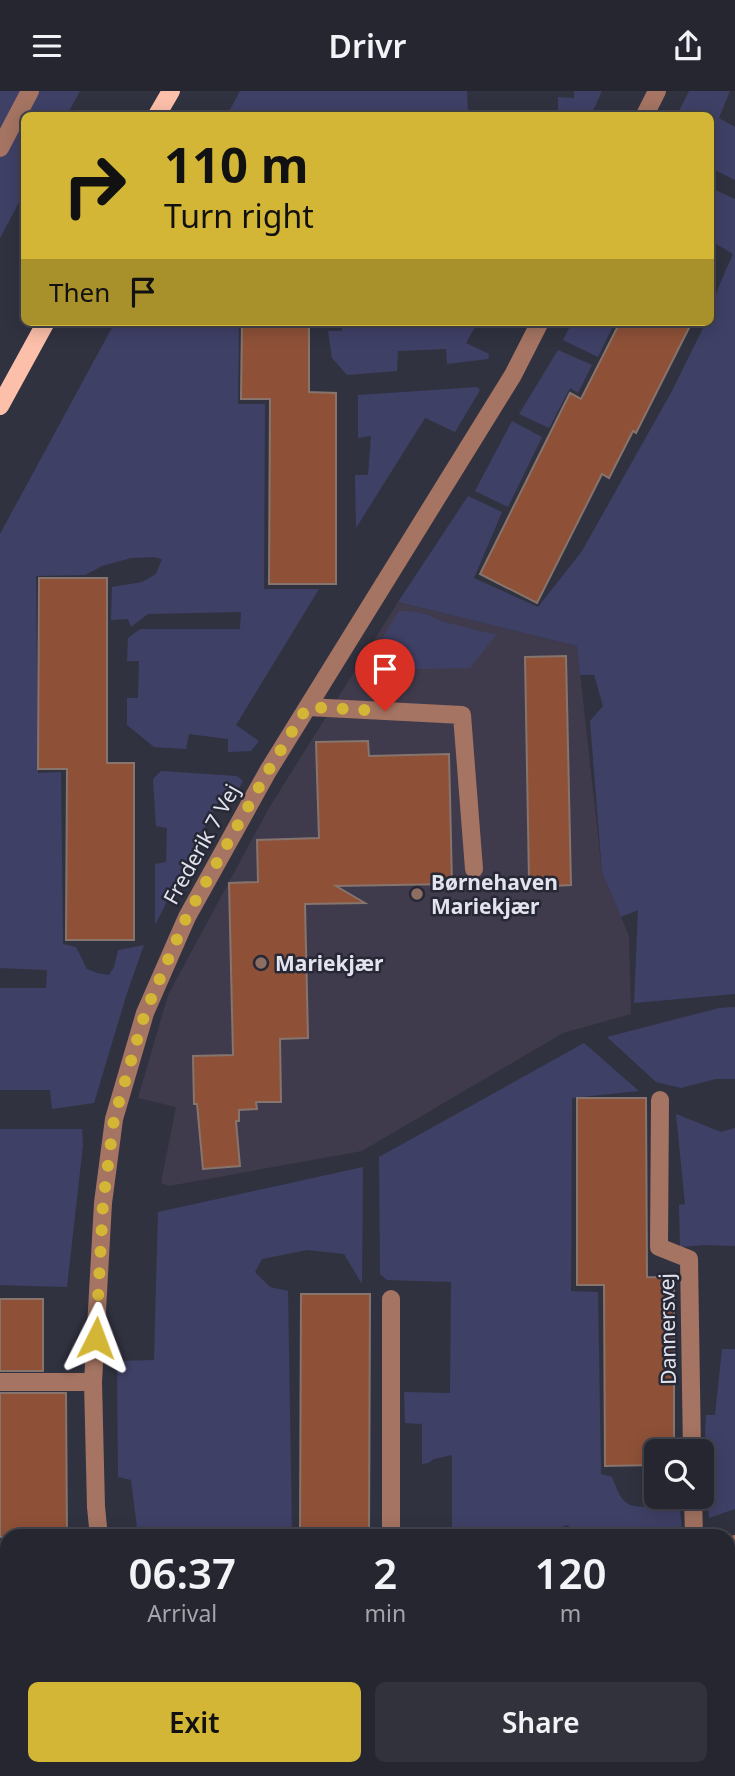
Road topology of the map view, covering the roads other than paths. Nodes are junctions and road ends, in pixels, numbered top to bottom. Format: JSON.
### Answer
{"nodes":[{"id":1,"x":30,"y":91,"type":"edge"},
{"id":2,"x":170,"y":91,"type":"edge"},
{"id":3,"x":657,"y":91,"type":"edge"},
{"id":4,"x":159,"y":112,"type":"edge"},
{"id":5,"x":646,"y":112,"type":"edge"},
{"id":6,"x":0,"y":148,"type":"edge"},
{"id":7,"x":44,"y":326,"type":"edge"},
{"id":8,"x":538,"y":326,"type":"edge"},
{"id":9,"x":0,"y":406,"type":"edge"},
{"id":10,"x":307,"y":707,"type":"junction"},
{"id":11,"x":474,"y":869,"type":"dead end"},
{"id":12,"x":660,"y":1100,"type":"dead end"},
{"id":13,"x":391,"y":1299,"type":"dead end"},
{"id":14,"x":0,"y":1381,"type":"edge"},
{"id":15,"x":93,"y":1382,"type":"junction"},
{"id":16,"x":692,"y":1439,"type":"edge"},
{"id":17,"x":693,"y":1509,"type":"edge"},
{"id":18,"x":98,"y":1529,"type":"edge"},
{"id":19,"x":391,"y":1529,"type":"edge"},
{"id":20,"x":694,"y":1529,"type":"edge"}],
"edges":[{"from":1,"to":6,"type":"street"},
{"from":2,"to":4,"type":"main road"},
{"from":3,"to":5,"type":"street"},
{"from":7,"to":9,"type":"main road"},
{"from":8,"to":10,"type":"street","name":"Frederik 7 Vej"},
{"from":10,"to":11,"type":"street"},
{"from":10,"to":15,"type":"street","name":"Frederik 7 Vej"},
{"from":12,"to":16,"type":"street","name":"Dannersvej"},
{"from":13,"to":19,"type":"street"},
{"from":14,"to":15,"type":"street"},
{"from":15,"to":18,"type":"street","name":"Frederik 7 Vej"},
{"from":17,"to":20,"type":"street"}]}
